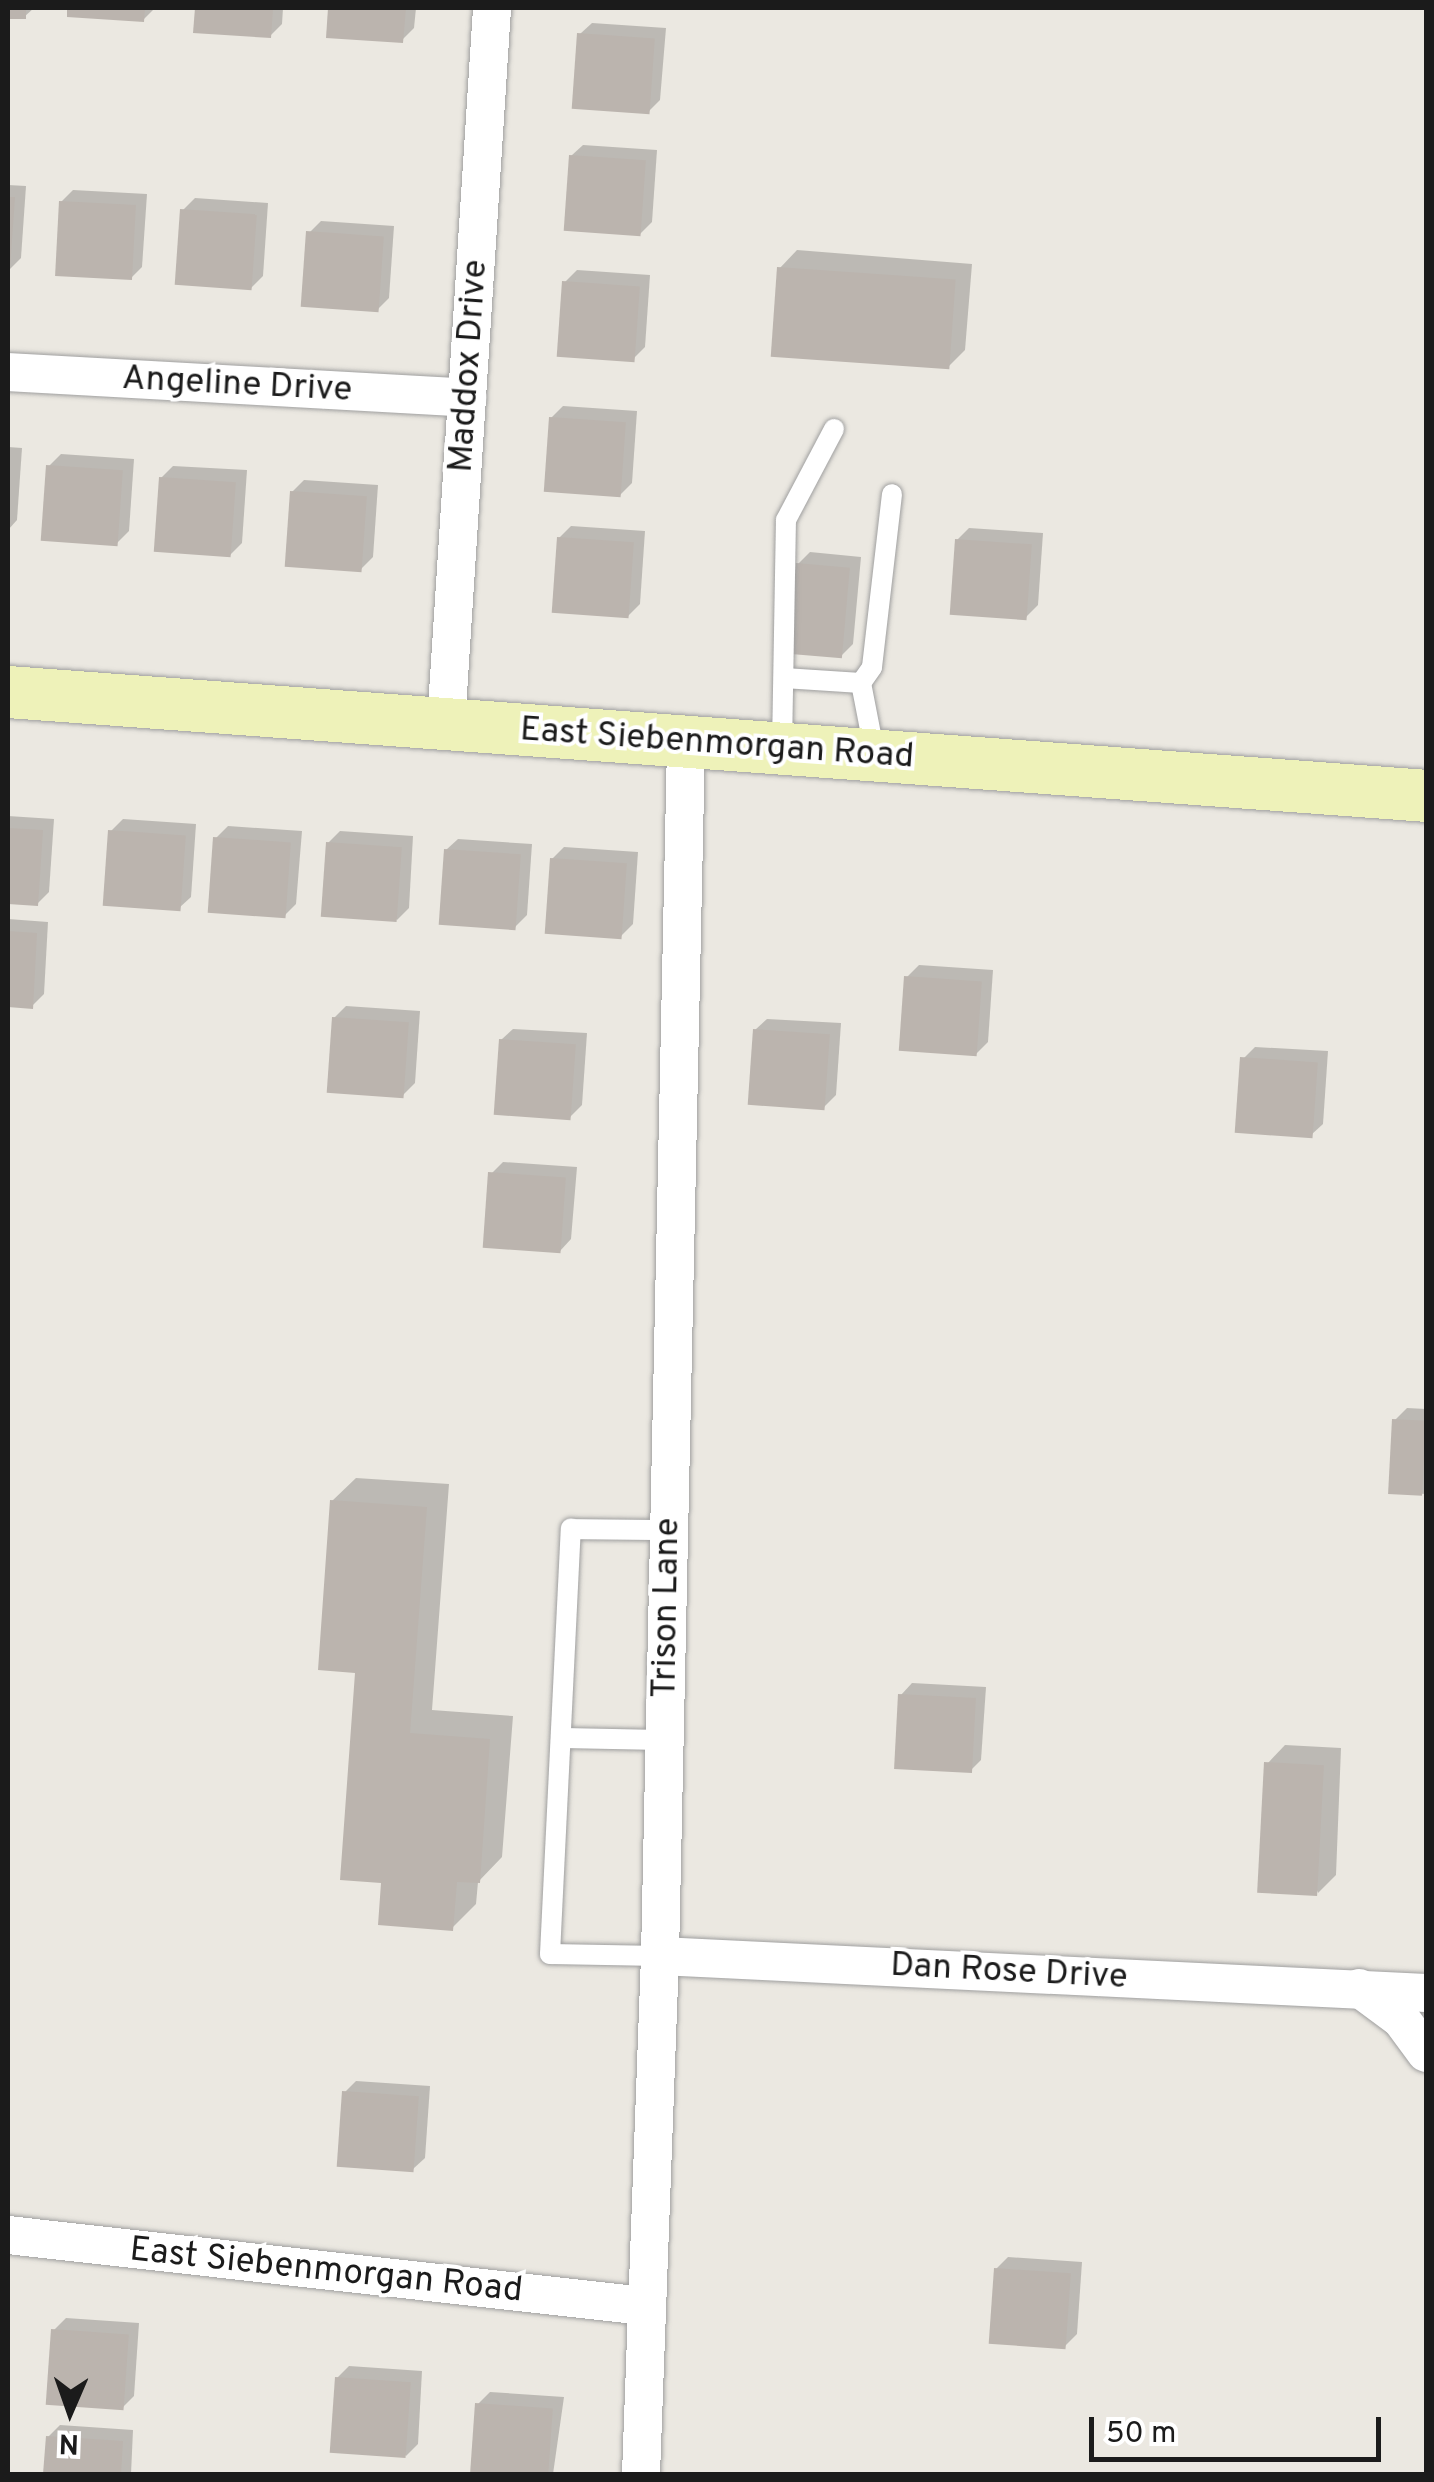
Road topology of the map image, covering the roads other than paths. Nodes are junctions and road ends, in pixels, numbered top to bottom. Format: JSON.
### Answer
{"nodes":[{"id":1,"x":492,"y":8,"type":"edge"},
{"id":2,"x":8,"y":372,"type":"edge"},
{"id":3,"x":467,"y":398,"type":"junction"},
{"id":4,"x":834,"y":429,"type":"dead end"},
{"id":5,"x":892,"y":494,"type":"dead end"},
{"id":6,"x":784,"y":678,"type":"junction"},
{"id":7,"x":861,"y":683,"type":"junction"},
{"id":8,"x":8,"y":692,"type":"edge"},
{"id":9,"x":446,"y":724,"type":"junction"},
{"id":10,"x":686,"y":742,"type":"junction"},
{"id":11,"x":782,"y":749,"type":"junction"},
{"id":12,"x":875,"y":756,"type":"junction"},
{"id":13,"x":1426,"y":796,"type":"edge"},
{"id":14,"x":669,"y":1530,"type":"junction"},
{"id":15,"x":561,"y":1738,"type":"junction"},
{"id":16,"x":664,"y":1740,"type":"junction"},
{"id":17,"x":660,"y":1956,"type":"junction"},
{"id":18,"x":1359,"y":1988,"type":"junction"},
{"id":19,"x":1426,"y":1994,"type":"edge"},
{"id":20,"x":1426,"y":2053,"type":"edge"},
{"id":21,"x":8,"y":2235,"type":"edge"},
{"id":22,"x":644,"y":2306,"type":"junction"},
{"id":23,"x":641,"y":2474,"type":"edge"}],
"edges":[{"from":1,"to":3,"type":"street","name":"Maddox Drive"},
{"from":2,"to":3,"type":"street","name":"Angeline Drive"},
{"from":3,"to":9,"type":"street","name":"Maddox Drive"},
{"from":4,"to":6,"type":"lane"},
{"from":5,"to":7,"type":"lane"},
{"from":6,"to":7,"type":"lane"},
{"from":6,"to":11,"type":"lane"},
{"from":7,"to":12,"type":"lane"},
{"from":8,"to":9,"type":"street","name":"East Siebenmorgan Road"},
{"from":9,"to":10,"type":"street","name":"East Siebenmorgan Road"},
{"from":10,"to":11,"type":"street","name":"East Siebenmorgan Road"},
{"from":10,"to":14,"type":"street","name":"Trison Lane"},
{"from":11,"to":12,"type":"street","name":"East Siebenmorgan Road"},
{"from":12,"to":13,"type":"street","name":"East Siebenmorgan Road"},
{"from":14,"to":15,"type":"lane"},
{"from":14,"to":16,"type":"street","name":"Trison Lane"},
{"from":15,"to":16,"type":"lane"},
{"from":15,"to":17,"type":"lane"},
{"from":16,"to":17,"type":"street","name":"Trison Lane"},
{"from":17,"to":18,"type":"street","name":"Dan Rose Drive"},
{"from":17,"to":22,"type":"street","name":"Trison Lane"},
{"from":18,"to":19,"type":"street","name":"Dan Rose Drive"},
{"from":18,"to":20,"type":"street"},
{"from":21,"to":22,"type":"street","name":"East Siebenmorgan Road"},
{"from":22,"to":23,"type":"street","name":"Trison Lane"}]}
